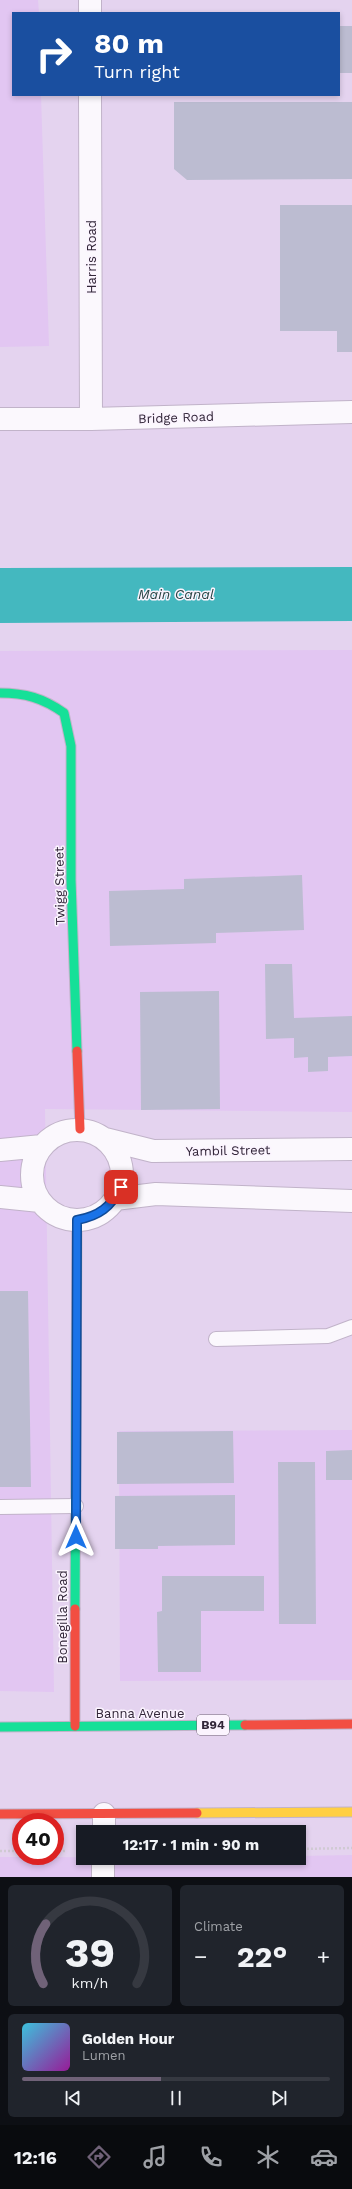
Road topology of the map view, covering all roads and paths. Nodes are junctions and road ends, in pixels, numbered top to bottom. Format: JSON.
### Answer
{"nodes":[{"id":1,"x":90,"y":0,"type":"edge"},
{"id":2,"x":90,"y":12,"type":"edge"},
{"id":3,"x":90,"y":96,"type":"edge"},
{"id":4,"x":352,"y":412,"type":"edge"},
{"id":5,"x":0,"y":419,"type":"edge"},
{"id":6,"x":91,"y":419,"type":"junction"},
{"id":7,"x":0,"y":693,"type":"edge"},
{"id":8,"x":80,"y":1129,"type":"junction"},
{"id":9,"x":105,"y":1139,"type":"junction"},
{"id":10,"x":42,"y":1146,"type":"junction"},
{"id":11,"x":352,"y":1149,"type":"edge"},
{"id":12,"x":0,"y":1150,"type":"edge"},
{"id":13,"x":0,"y":1196,"type":"edge"},
{"id":14,"x":115,"y":1199,"type":"junction"},
{"id":15,"x":40,"y":1200,"type":"junction"},
{"id":16,"x":352,"y":1201,"type":"edge"},
{"id":17,"x":77,"y":1220,"type":"junction"},
{"id":18,"x":352,"y":1327,"type":"edge"},
{"id":19,"x":216,"y":1339,"type":"dead end"},
{"id":20,"x":76,"y":1506,"type":"junction"},
{"id":21,"x":0,"y":1507,"type":"edge"},
{"id":22,"x":352,"y":1724,"type":"edge"},
{"id":23,"x":75,"y":1726,"type":"junction"},
{"id":24,"x":0,"y":1727,"type":"edge"},
{"id":25,"x":352,"y":1812,"type":"edge"},
{"id":26,"x":0,"y":1814,"type":"edge"},
{"id":27,"x":104,"y":1823,"type":"edge"},
{"id":28,"x":352,"y":1848,"type":"edge"},
{"id":29,"x":306,"y":1849,"type":"edge"},
{"id":30,"x":12,"y":1851,"type":"edge"},
{"id":31,"x":0,"y":1852,"type":"edge"},
{"id":32,"x":103,"y":1865,"type":"edge"},
{"id":33,"x":103,"y":1877,"type":"edge"}],
"edges":[{"from":1,"to":2,"type":"street"},
{"from":3,"to":6,"type":"street","name":"Harris Road"},
{"from":4,"to":6,"type":"street","name":"Bridge Road"},
{"from":5,"to":6,"type":"street","name":"Bridge Road"},
{"from":7,"to":8,"type":"street","name":"Twigg Street"},
{"from":8,"to":9,"type":"street"},
{"from":8,"to":10,"type":"street"},
{"from":9,"to":11,"type":"street","name":"Yambil Street"},
{"from":9,"to":14,"type":"street"},
{"from":10,"to":12,"type":"street"},
{"from":10,"to":15,"type":"street"},
{"from":13,"to":15,"type":"street"},
{"from":14,"to":16,"type":"street"},
{"from":14,"to":17,"type":"street"},
{"from":15,"to":17,"type":"street"},
{"from":17,"to":20,"type":"street","name":"Bonegilla Road"},
{"from":18,"to":19,"type":"lane"},
{"from":20,"to":21,"type":"lane"},
{"from":20,"to":23,"type":"street","name":"Bonegilla Road"},
{"from":22,"to":23,"type":"street","name":"Banna Avenue","number":"B94"},
{"from":23,"to":24,"type":"street","name":"Banna Avenue","number":"B94"},
{"from":25,"to":27,"type":"street"},
{"from":26,"to":27,"type":"street"},
{"from":28,"to":29,"type":"path"},
{"from":30,"to":31,"type":"path"},
{"from":32,"to":33,"type":"street"}]}
